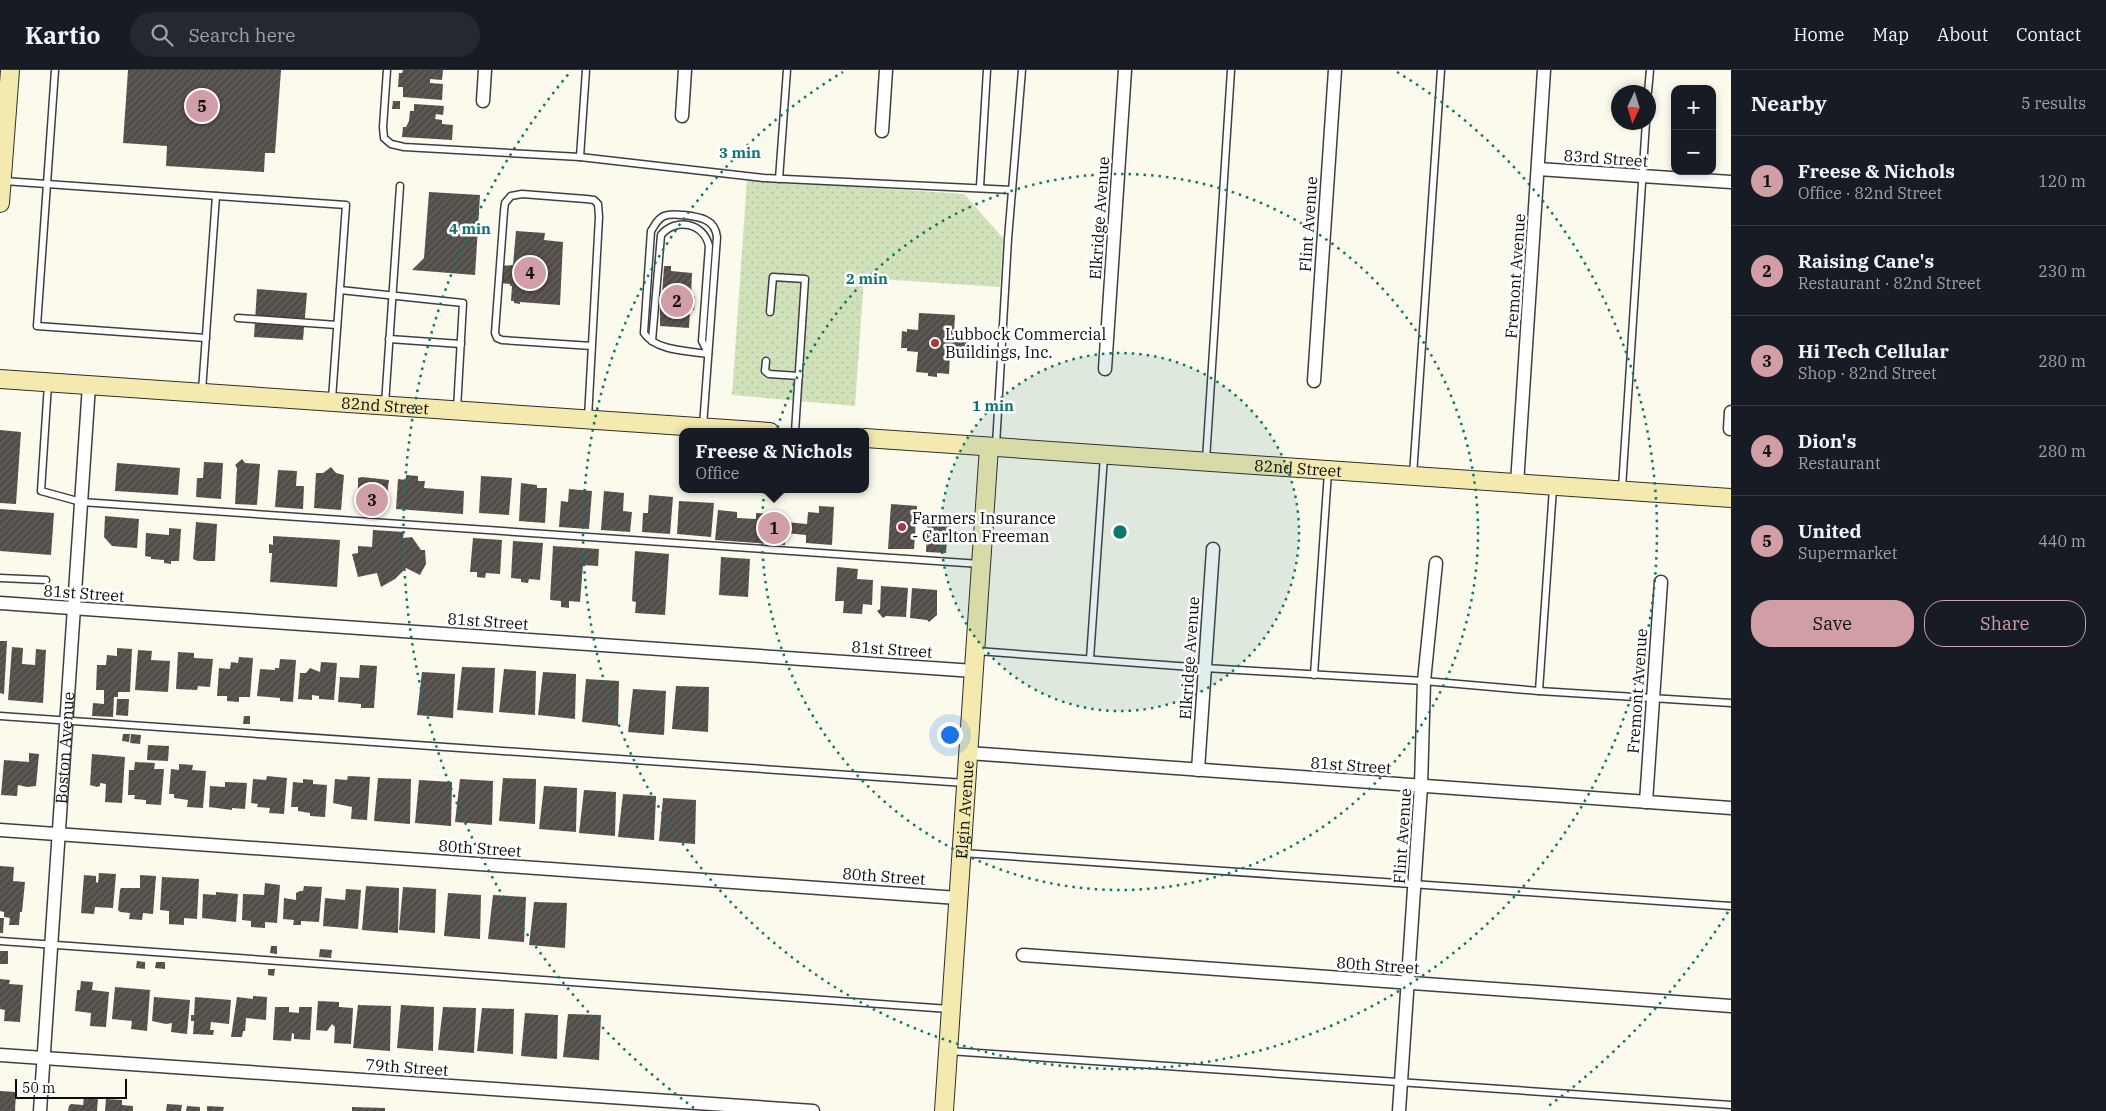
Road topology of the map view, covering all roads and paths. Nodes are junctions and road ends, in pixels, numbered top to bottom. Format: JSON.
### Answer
{"nodes":[{"id":1,"x":10,"y":70,"type":"edge"},
{"id":2,"x":55,"y":70,"type":"edge"},
{"id":3,"x":387,"y":70,"type":"edge"},
{"id":4,"x":486,"y":70,"type":"edge"},
{"id":5,"x":586,"y":70,"type":"edge"},
{"id":6,"x":685,"y":70,"type":"edge"},
{"id":7,"x":787,"y":70,"type":"edge"},
{"id":8,"x":886,"y":70,"type":"edge"},
{"id":9,"x":987,"y":70,"type":"edge"},
{"id":10,"x":1022,"y":70,"type":"edge"},
{"id":11,"x":1125,"y":70,"type":"edge"},
{"id":12,"x":1231,"y":70,"type":"edge"},
{"id":13,"x":1335,"y":70,"type":"edge"},
{"id":14,"x":1441,"y":70,"type":"edge"},
{"id":15,"x":1544,"y":70,"type":"edge"},
{"id":16,"x":1650,"y":70,"type":"edge"},
{"id":17,"x":1649,"y":85,"type":"edge"},
{"id":18,"x":483,"y":101,"type":"dead end"},
{"id":19,"x":682,"y":116,"type":"dead end"},
{"id":20,"x":1645,"y":130,"type":"edge"},
{"id":21,"x":882,"y":131,"type":"dead end"},
{"id":22,"x":580,"y":157,"type":"junction"},
{"id":23,"x":1538,"y":169,"type":"junction"},
{"id":24,"x":1642,"y":176,"type":"junction"},
{"id":25,"x":779,"y":179,"type":"junction"},
{"id":26,"x":1,"y":181,"type":"edge"},
{"id":27,"x":1731,"y":182,"type":"edge"},
{"id":28,"x":47,"y":184,"type":"junction"},
{"id":29,"x":400,"y":186,"type":"dead end"},
{"id":30,"x":980,"y":187,"type":"junction"},
{"id":31,"x":1012,"y":190,"type":"junction"},
{"id":32,"x":216,"y":196,"type":"junction"},
{"id":33,"x":0,"y":202,"type":"edge"},
{"id":34,"x":340,"y":290,"type":"junction"},
{"id":35,"x":392,"y":296,"type":"junction"},
{"id":36,"x":770,"y":312,"type":"dead end"},
{"id":37,"x":238,"y":318,"type":"dead end"},
{"id":38,"x":337,"y":326,"type":"junction"},
{"id":39,"x":206,"y":338,"type":"junction"},
{"id":40,"x":389,"y":339,"type":"junction"},
{"id":41,"x":652,"y":342,"type":"junction"},
{"id":42,"x":461,"y":344,"type":"junction"},
{"id":43,"x":592,"y":346,"type":"junction"},
{"id":44,"x":708,"y":354,"type":"junction"},
{"id":45,"x":766,"y":361,"type":"dead end"},
{"id":46,"x":1105,"y":369,"type":"dead end"},
{"id":47,"x":799,"y":376,"type":"junction"},
{"id":48,"x":0,"y":378,"type":"edge"},
{"id":49,"x":1314,"y":381,"type":"dead end"},
{"id":50,"x":48,"y":382,"type":"junction"},
{"id":51,"x":89,"y":385,"type":"junction"},
{"id":52,"x":202,"y":393,"type":"junction"},
{"id":53,"x":332,"y":402,"type":"junction"},
{"id":54,"x":385,"y":405,"type":"junction"},
{"id":55,"x":457,"y":410,"type":"junction"},
{"id":56,"x":1731,"y":412,"type":"edge"},
{"id":57,"x":588,"y":419,"type":"junction"},
{"id":58,"x":703,"y":427,"type":"junction"},
{"id":59,"x":716,"y":428,"type":"edge"},
{"id":60,"x":795,"y":428,"type":"edge"},
{"id":61,"x":1730,"y":429,"type":"edge"},
{"id":62,"x":869,"y":438,"type":"edge"},
{"id":63,"x":992,"y":447,"type":"junction"},
{"id":64,"x":1104,"y":455,"type":"junction"},
{"id":65,"x":1206,"y":462,"type":"junction"},
{"id":66,"x":1328,"y":470,"type":"junction"},
{"id":67,"x":1413,"y":476,"type":"junction"},
{"id":68,"x":1517,"y":484,"type":"junction"},
{"id":69,"x":1553,"y":486,"type":"junction"},
{"id":70,"x":1622,"y":491,"type":"junction"},
{"id":71,"x":1731,"y":498,"type":"edge"},
{"id":72,"x":81,"y":502,"type":"junction"},
{"id":73,"x":1212,"y":548,"type":"dead end"},
{"id":74,"x":1436,"y":563,"type":"dead end"},
{"id":75,"x":981,"y":564,"type":"junction"},
{"id":76,"x":0,"y":578,"type":"edge"},
{"id":77,"x":46,"y":580,"type":"dead end"},
{"id":78,"x":1661,"y":582,"type":"dead end"},
{"id":79,"x":0,"y":603,"type":"edge"},
{"id":80,"x":74,"y":609,"type":"junction"},
{"id":81,"x":975,"y":650,"type":"junction"},
{"id":82,"x":1090,"y":659,"type":"junction"},
{"id":83,"x":1205,"y":668,"type":"junction"},
{"id":84,"x":974,"y":671,"type":"junction"},
{"id":85,"x":1314,"y":675,"type":"junction"},
{"id":86,"x":1424,"y":681,"type":"junction"},
{"id":87,"x":1539,"y":691,"type":"junction"},
{"id":88,"x":1653,"y":699,"type":"junction"},
{"id":89,"x":1731,"y":703,"type":"edge"},
{"id":90,"x":0,"y":716,"type":"edge"},
{"id":91,"x":66,"y":721,"type":"junction"},
{"id":92,"x":968,"y":753,"type":"junction"},
{"id":93,"x":1198,"y":770,"type":"junction"},
{"id":94,"x":966,"y":783,"type":"junction"},
{"id":95,"x":1421,"y":786,"type":"junction"},
{"id":96,"x":1646,"y":802,"type":"junction"},
{"id":97,"x":1731,"y":808,"type":"edge"},
{"id":98,"x":0,"y":830,"type":"edge"},
{"id":99,"x":58,"y":834,"type":"junction"},
{"id":100,"x":961,"y":853,"type":"junction"},
{"id":101,"x":1415,"y":885,"type":"junction"},
{"id":102,"x":958,"y":898,"type":"junction"},
{"id":103,"x":1731,"y":906,"type":"edge"},
{"id":104,"x":0,"y":941,"type":"edge"},
{"id":105,"x":51,"y":945,"type":"junction"},
{"id":106,"x":1023,"y":955,"type":"dead end"},
{"id":107,"x":1408,"y":983,"type":"junction"},
{"id":108,"x":1731,"y":1006,"type":"edge"},
{"id":109,"x":950,"y":1009,"type":"junction"},
{"id":110,"x":948,"y":1051,"type":"junction"},
{"id":111,"x":0,"y":1055,"type":"edge"},
{"id":112,"x":44,"y":1058,"type":"junction"},
{"id":113,"x":1401,"y":1081,"type":"junction"},
{"id":114,"x":1731,"y":1105,"type":"edge"},
{"id":115,"x":40,"y":1111,"type":"edge"},
{"id":116,"x":812,"y":1111,"type":"edge"},
{"id":117,"x":944,"y":1111,"type":"edge"},
{"id":118,"x":1399,"y":1111,"type":"edge"}],
"edges":[{"from":1,"to":26,"type":"main road"},
{"from":2,"to":28,"type":"lane"},
{"from":3,"to":22,"type":"lane"},
{"from":4,"to":18,"type":"street"},
{"from":5,"to":22,"type":"lane"},
{"from":6,"to":19,"type":"street"},
{"from":7,"to":25,"type":"lane"},
{"from":8,"to":21,"type":"street"},
{"from":9,"to":30,"type":"lane"},
{"from":10,"to":31,"type":"lane"},
{"from":11,"to":46,"type":"street","name":"Elkridge Avenue"},
{"from":12,"to":65,"type":"lane"},
{"from":13,"to":49,"type":"street","name":"Flint Avenue"},
{"from":14,"to":67,"type":"lane"},
{"from":15,"to":23,"type":"street","name":"Fremont Avenue"},
{"from":16,"to":17,"type":"lane"},
{"from":20,"to":24,"type":"lane"},
{"from":22,"to":25,"type":"lane"},
{"from":23,"to":24,"type":"street","name":"83rd Street"},
{"from":23,"to":68,"type":"street","name":"Fremont Avenue"},
{"from":24,"to":27,"type":"street","name":"83rd Street"},
{"from":24,"to":70,"type":"lane"},
{"from":25,"to":30,"type":"lane"},
{"from":26,"to":28,"type":"lane"},
{"from":26,"to":33,"type":"main road"},
{"from":28,"to":32,"type":"lane"},
{"from":28,"to":39,"type":"lane"},
{"from":29,"to":35,"type":"lane"},
{"from":30,"to":31,"type":"lane"},
{"from":31,"to":63,"type":"lane"},
{"from":32,"to":34,"type":"lane"},
{"from":32,"to":39,"type":"lane"},
{"from":34,"to":35,"type":"lane"},
{"from":34,"to":38,"type":"lane"},
{"from":35,"to":40,"type":"lane"},
{"from":35,"to":42,"type":"lane"},
{"from":36,"to":47,"type":"lane"},
{"from":37,"to":38,"type":"lane"},
{"from":38,"to":53,"type":"lane"},
{"from":39,"to":52,"type":"lane"},
{"from":40,"to":42,"type":"lane"},
{"from":40,"to":54,"type":"lane"},
{"from":41,"to":44,"type":"lane"},
{"from":41,"to":44,"type":"lane"},
{"from":41,"to":44,"type":"lane"},
{"from":42,"to":55,"type":"lane"},
{"from":43,"to":43,"type":"lane"},
{"from":43,"to":57,"type":"lane"},
{"from":44,"to":58,"type":"lane"},
{"from":45,"to":47,"type":"lane"},
{"from":47,"to":60,"type":"lane"},
{"from":48,"to":50,"type":"main road","name":"82nd Street"},
{"from":50,"to":51,"type":"main road","name":"82nd Street"},
{"from":50,"to":72,"type":"lane"},
{"from":51,"to":52,"type":"main road","name":"82nd Street"},
{"from":51,"to":72,"type":"street","name":"Boston Avenue"},
{"from":52,"to":53,"type":"main road","name":"82nd Street"},
{"from":53,"to":54,"type":"main road","name":"82nd Street"},
{"from":54,"to":55,"type":"main road","name":"82nd Street"},
{"from":55,"to":57,"type":"main road","name":"82nd Street"},
{"from":56,"to":61,"type":"street"},
{"from":57,"to":58,"type":"main road","name":"82nd Street"},
{"from":58,"to":59,"type":"main road","name":"82nd Street"},
{"from":62,"to":63,"type":"main road","name":"82nd Street"},
{"from":63,"to":64,"type":"main road","name":"82nd Street"},
{"from":63,"to":75,"type":"main road","name":"Elgin Avenue"},
{"from":64,"to":65,"type":"main road","name":"82nd Street"},
{"from":64,"to":82,"type":"lane"},
{"from":65,"to":66,"type":"main road","name":"82nd Street"},
{"from":66,"to":67,"type":"main road","name":"82nd Street"},
{"from":66,"to":85,"type":"lane"},
{"from":67,"to":68,"type":"main road","name":"82nd Street"},
{"from":68,"to":69,"type":"main road","name":"82nd Street"},
{"from":69,"to":70,"type":"main road","name":"82nd Street"},
{"from":69,"to":87,"type":"lane"},
{"from":70,"to":71,"type":"main road","name":"82nd Street"},
{"from":72,"to":75,"type":"lane"},
{"from":72,"to":80,"type":"street","name":"Boston Avenue"},
{"from":73,"to":83,"type":"street","name":"Elkridge Avenue"},
{"from":74,"to":86,"type":"street","name":"Flint Avenue"},
{"from":75,"to":81,"type":"main road","name":"Elgin Avenue"},
{"from":76,"to":77,"type":"lane"},
{"from":78,"to":88,"type":"street","name":"Fremont Avenue"},
{"from":79,"to":80,"type":"street","name":"81st Street"},
{"from":80,"to":84,"type":"street","name":"81st Street"},
{"from":80,"to":91,"type":"street","name":"Boston Avenue"},
{"from":81,"to":82,"type":"lane"},
{"from":81,"to":84,"type":"main road","name":"Elgin Avenue"},
{"from":82,"to":83,"type":"lane"},
{"from":83,"to":85,"type":"lane"},
{"from":83,"to":93,"type":"street","name":"Elkridge Avenue"},
{"from":84,"to":92,"type":"main road","name":"Elgin Avenue"},
{"from":85,"to":86,"type":"lane"},
{"from":86,"to":87,"type":"lane"},
{"from":86,"to":95,"type":"street","name":"Flint Avenue"},
{"from":87,"to":88,"type":"lane"},
{"from":88,"to":89,"type":"lane"},
{"from":88,"to":96,"type":"street","name":"Fremont Avenue"},
{"from":90,"to":91,"type":"lane"},
{"from":91,"to":94,"type":"lane"},
{"from":91,"to":99,"type":"street","name":"Boston Avenue"},
{"from":92,"to":93,"type":"street","name":"81st Street"},
{"from":92,"to":94,"type":"main road","name":"Elgin Avenue"},
{"from":93,"to":95,"type":"street","name":"81st Street"},
{"from":94,"to":100,"type":"main road","name":"Elgin Avenue"},
{"from":95,"to":96,"type":"street","name":"81st Street"},
{"from":95,"to":101,"type":"street","name":"Flint Avenue"},
{"from":96,"to":97,"type":"street","name":"81st Street"},
{"from":98,"to":99,"type":"street","name":"80th Street"},
{"from":99,"to":102,"type":"street","name":"80th Street"},
{"from":99,"to":105,"type":"street","name":"Boston Avenue"},
{"from":100,"to":101,"type":"lane"},
{"from":100,"to":102,"type":"main road","name":"Elgin Avenue"},
{"from":101,"to":103,"type":"lane"},
{"from":101,"to":107,"type":"street","name":"Flint Avenue"},
{"from":102,"to":109,"type":"main road","name":"Elgin Avenue"},
{"from":104,"to":105,"type":"lane"},
{"from":105,"to":109,"type":"lane"},
{"from":105,"to":112,"type":"street","name":"Boston Avenue"},
{"from":106,"to":107,"type":"street","name":"80th Street"},
{"from":107,"to":108,"type":"street","name":"80th Street"},
{"from":107,"to":113,"type":"street","name":"Flint Avenue"},
{"from":109,"to":110,"type":"main road","name":"Elgin Avenue"},
{"from":110,"to":113,"type":"lane"},
{"from":110,"to":117,"type":"main road","name":"Elgin Avenue"},
{"from":111,"to":112,"type":"street","name":"79th Street"},
{"from":112,"to":115,"type":"street","name":"Boston Avenue"},
{"from":112,"to":116,"type":"street","name":"79th Street"},
{"from":113,"to":114,"type":"lane"},
{"from":113,"to":118,"type":"street","name":"Flint Avenue"}]}
